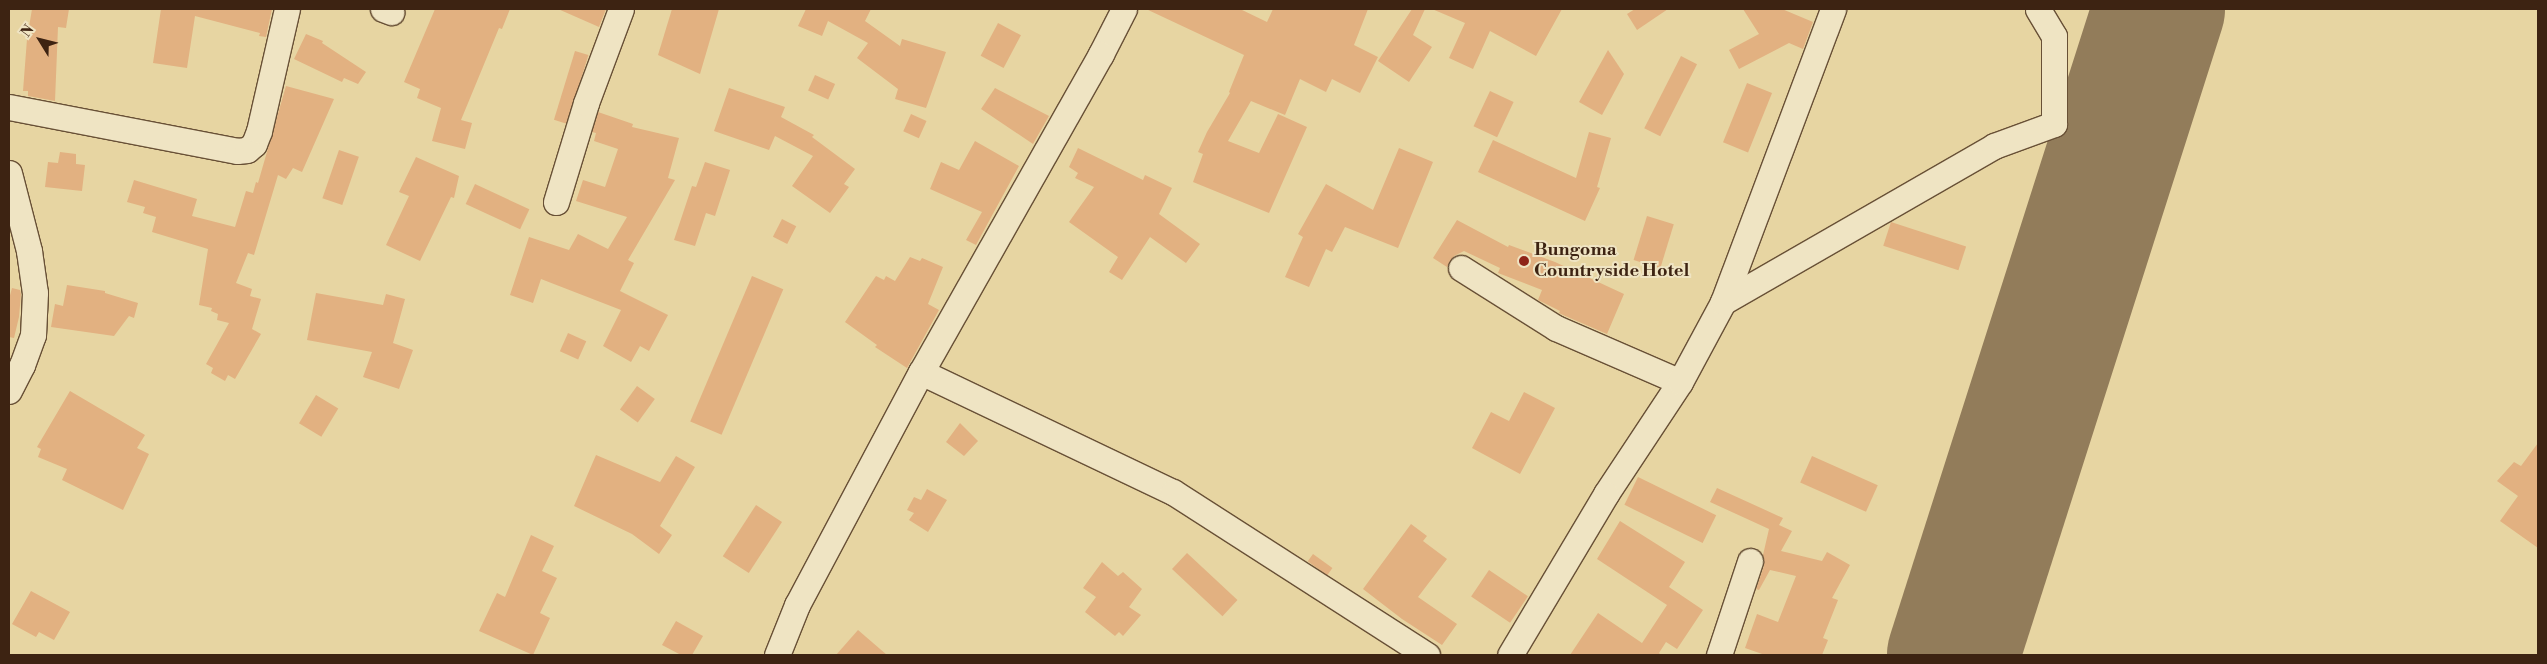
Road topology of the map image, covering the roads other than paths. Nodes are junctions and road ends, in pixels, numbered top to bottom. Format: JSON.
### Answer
{"nodes":[{"id":1,"x":288,"y":9,"type":"edge"},
{"id":2,"x":621,"y":9,"type":"edge"},
{"id":3,"x":1124,"y":9,"type":"edge"},
{"id":4,"x":1833,"y":9,"type":"edge"},
{"id":5,"x":2038,"y":9,"type":"edge"},
{"id":6,"x":9,"y":107,"type":"edge"},
{"id":7,"x":9,"y":173,"type":"edge"},
{"id":8,"x":556,"y":202,"type":"dead end"},
{"id":9,"x":1461,"y":268,"type":"dead end"},
{"id":10,"x":1723,"y":302,"type":"junction"},
{"id":11,"x":920,"y":372,"type":"junction"},
{"id":12,"x":1680,"y":382,"type":"junction"},
{"id":13,"x":9,"y":391,"type":"edge"},
{"id":14,"x":1750,"y":561,"type":"dead end"},
{"id":15,"x":777,"y":655,"type":"edge"},
{"id":16,"x":1427,"y":655,"type":"edge"},
{"id":17,"x":1510,"y":655,"type":"edge"},
{"id":18,"x":1719,"y":655,"type":"edge"}],
"edges":[{"from":1,"to":6,"type":"street"},
{"from":2,"to":8,"type":"street"},
{"from":3,"to":11,"type":"street"},
{"from":4,"to":10,"type":"street"},
{"from":5,"to":10,"type":"street"},
{"from":7,"to":13,"type":"street"},
{"from":9,"to":12,"type":"street"},
{"from":10,"to":12,"type":"street"},
{"from":11,"to":15,"type":"street"},
{"from":11,"to":16,"type":"street"},
{"from":12,"to":17,"type":"street"},
{"from":14,"to":18,"type":"street"}]}
